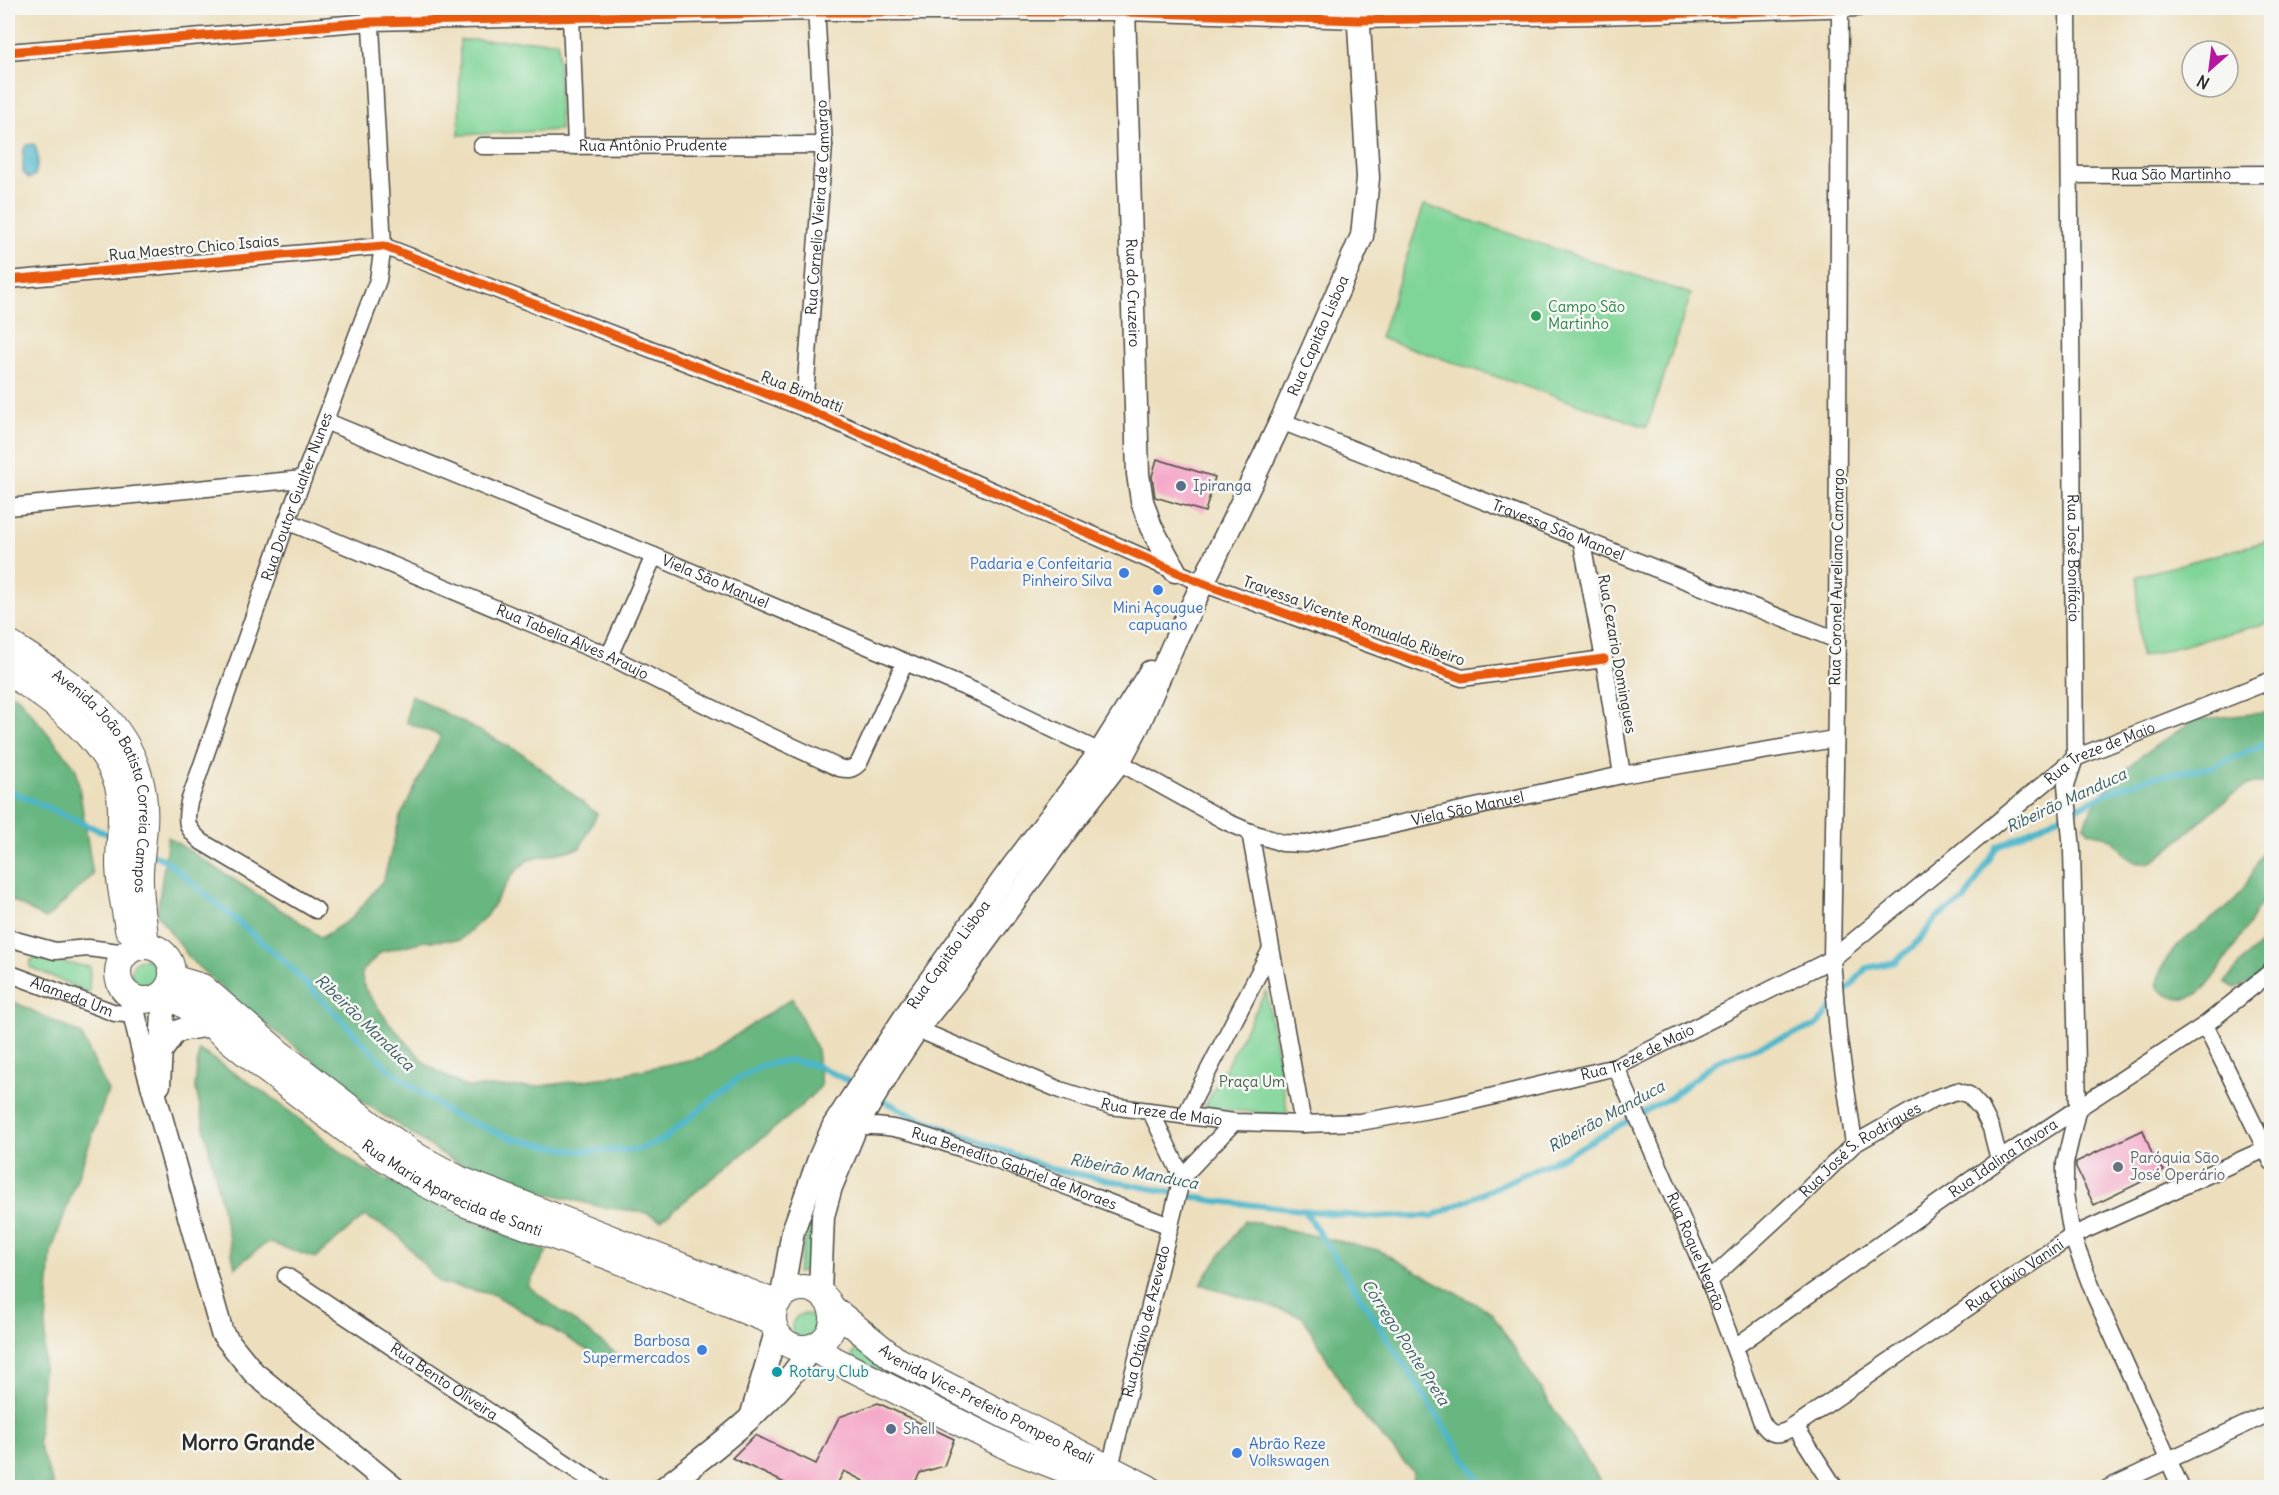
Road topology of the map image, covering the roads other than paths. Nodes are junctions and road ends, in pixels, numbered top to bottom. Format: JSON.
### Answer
{"nodes":[{"id":1,"x":1840,"y":8,"type":"edge"},
{"id":2,"x":1858,"y":8,"type":"edge"},
{"id":3,"x":2068,"y":8,"type":"edge"},
{"id":4,"x":816,"y":10,"type":"edge"},
{"id":5,"x":1124,"y":10,"type":"edge"},
{"id":6,"x":1596,"y":12,"type":"edge"},
{"id":7,"x":1358,"y":14,"type":"edge"},
{"id":8,"x":370,"y":15,"type":"edge"},
{"id":9,"x":572,"y":18,"type":"junction"},
{"id":10,"x":8,"y":52,"type":"edge"},
{"id":11,"x":824,"y":145,"type":"junction"},
{"id":12,"x":482,"y":146,"type":"dead end"},
{"id":13,"x":576,"y":146,"type":"junction"},
{"id":14,"x":2271,"y":174,"type":"edge"},
{"id":15,"x":2071,"y":175,"type":"junction"},
{"id":16,"x":383,"y":246,"type":"junction"},
{"id":17,"x":8,"y":280,"type":"edge"},
{"id":18,"x":804,"y":408,"type":"junction"},
{"id":19,"x":326,"y":421,"type":"junction"},
{"id":20,"x":1281,"y":421,"type":"junction"},
{"id":21,"x":303,"y":479,"type":"junction"},
{"id":22,"x":8,"y":507,"type":"edge"},
{"id":23,"x":287,"y":521,"type":"junction"},
{"id":24,"x":1581,"y":538,"type":"junction"},
{"id":25,"x":654,"y":556,"type":"junction"},
{"id":26,"x":1175,"y":571,"type":"junction"},
{"id":27,"x":1202,"y":583,"type":"junction"},
{"id":28,"x":1837,"y":640,"type":"junction"},
{"id":29,"x":8,"y":643,"type":"edge"},
{"id":30,"x":609,"y":656,"type":"junction"},
{"id":31,"x":1604,"y":659,"type":"junction"},
{"id":32,"x":905,"y":662,"type":"junction"},
{"id":33,"x":8,"y":672,"type":"edge"},
{"id":34,"x":2271,"y":680,"type":"edge"},
{"id":35,"x":1834,"y":740,"type":"junction"},
{"id":36,"x":1110,"y":757,"type":"junction"},
{"id":37,"x":2075,"y":758,"type":"junction"},
{"id":38,"x":1622,"y":775,"type":"junction"},
{"id":39,"x":133,"y":831,"type":"junction"},
{"id":40,"x":1250,"y":832,"type":"junction"},
{"id":41,"x":316,"y":910,"type":"dead end"},
{"id":42,"x":8,"y":938,"type":"edge"},
{"id":43,"x":135,"y":950,"type":"junction"},
{"id":44,"x":1270,"y":951,"type":"junction"},
{"id":45,"x":1832,"y":959,"type":"junction"},
{"id":46,"x":2271,"y":970,"type":"edge"},
{"id":47,"x":8,"y":973,"type":"edge"},
{"id":48,"x":168,"y":985,"type":"junction"},
{"id":49,"x":132,"y":1006,"type":"junction"},
{"id":50,"x":212,"y":1025,"type":"junction"},
{"id":51,"x":2205,"y":1025,"type":"junction"},
{"id":52,"x":917,"y":1029,"type":"junction"},
{"id":53,"x":160,"y":1053,"type":"junction"},
{"id":54,"x":883,"y":1065,"type":"junction"},
{"id":55,"x":1616,"y":1067,"type":"junction"},
{"id":56,"x":860,"y":1102,"type":"junction"},
{"id":57,"x":159,"y":1104,"type":"junction"},
{"id":58,"x":2078,"y":1107,"type":"junction"},
{"id":59,"x":1150,"y":1112,"type":"junction"},
{"id":60,"x":1185,"y":1116,"type":"junction"},
{"id":61,"x":1234,"y":1122,"type":"junction"},
{"id":62,"x":1304,"y":1124,"type":"junction"},
{"id":63,"x":856,"y":1127,"type":"junction"},
{"id":64,"x":1854,"y":1144,"type":"junction"},
{"id":65,"x":2270,"y":1152,"type":"edge"},
{"id":66,"x":1999,"y":1160,"type":"junction"},
{"id":67,"x":1182,"y":1180,"type":"junction"},
{"id":68,"x":1170,"y":1226,"type":"junction"},
{"id":69,"x":2072,"y":1236,"type":"junction"},
{"id":70,"x":286,"y":1276,"type":"dead end"},
{"id":71,"x":1709,"y":1281,"type":"junction"},
{"id":72,"x":826,"y":1300,"type":"junction"},
{"id":73,"x":777,"y":1313,"type":"junction"},
{"id":74,"x":1735,"y":1347,"type":"junction"},
{"id":75,"x":811,"y":1348,"type":"junction"},
{"id":76,"x":2271,"y":1412,"type":"edge"},
{"id":77,"x":750,"y":1419,"type":"junction"},
{"id":78,"x":1795,"y":1426,"type":"junction"},
{"id":79,"x":1774,"y":1434,"type":"joint"},
{"id":80,"x":2168,"y":1460,"type":"junction"},
{"id":81,"x":1106,"y":1477,"type":"edge"},
{"id":82,"x":394,"y":1488,"type":"edge"},
{"id":83,"x":603,"y":1488,"type":"edge"},
{"id":84,"x":664,"y":1488,"type":"edge"},
{"id":85,"x":1148,"y":1488,"type":"edge"},
{"id":86,"x":1835,"y":1488,"type":"edge"},
{"id":87,"x":2108,"y":1488,"type":"edge"},
{"id":88,"x":2181,"y":1488,"type":"edge"}],
"edges":[{"from":1,"to":2,"type":"street"},
{"from":1,"to":6,"type":"street"},
{"from":1,"to":28,"type":"street","name":"Rua Coronel Aureliano Camargo"},
{"from":3,"to":15,"type":"street","name":"Rua José Bonifácio"},
{"from":4,"to":5,"type":"street"},
{"from":4,"to":9,"type":"street"},
{"from":4,"to":11,"type":"street","name":"Rua Cornelio Vieira de Camargo"},
{"from":5,"to":7,"type":"street"},
{"from":5,"to":26,"type":"street","name":"Rua do Cruzeiro"},
{"from":6,"to":7,"type":"street"},
{"from":7,"to":20,"type":"street","name":"Rua Capitão Lisboa"},
{"from":8,"to":9,"type":"street"},
{"from":8,"to":10,"type":"street"},
{"from":8,"to":16,"type":"street","name":"Rua Doutor Gualter Nunes"},
{"from":9,"to":13,"type":"street"},
{"from":11,"to":13,"type":"street","name":"Rua Antônio Prudente"},
{"from":11,"to":18,"type":"street","name":"Rua Cornelio Vieira de Camargo"},
{"from":12,"to":13,"type":"street","name":"Rua Antônio Prudente"},
{"from":14,"to":15,"type":"street","name":"Rua São Martinho"},
{"from":15,"to":37,"type":"street","name":"Rua José Bonifácio"},
{"from":16,"to":17,"type":"street","name":"Rua Maestro Chico Isaias"},
{"from":16,"to":18,"type":"street","name":"Rua Bimbatti"},
{"from":16,"to":19,"type":"street","name":"Rua Doutor Gualter Nunes"},
{"from":18,"to":26,"type":"street","name":"Rua Bimbatti"},
{"from":19,"to":21,"type":"street","name":"Rua Doutor Gualter Nunes"},
{"from":19,"to":25,"type":"street","name":"Viela São Manuel"},
{"from":20,"to":24,"type":"street","name":"Travessa São Manoel"},
{"from":20,"to":27,"type":"street","name":"Rua Capitão Lisboa"},
{"from":21,"to":22,"type":"street"},
{"from":21,"to":23,"type":"street","name":"Rua Doutor Gualter Nunes"},
{"from":23,"to":30,"type":"street","name":"Rua Tabelia Alves Araujo"},
{"from":23,"to":41,"type":"street","name":"Rua Doutor Gualter Nunes"},
{"from":24,"to":28,"type":"street","name":"Travessa São Manoel"},
{"from":24,"to":31,"type":"street","name":"Rua Cezario Domingues"},
{"from":25,"to":30,"type":"street"},
{"from":25,"to":32,"type":"street","name":"Viela São Manuel"},
{"from":26,"to":27,"type":"street","name":"Rua Bimbatti"},
{"from":27,"to":31,"type":"street","name":"Travessa Vicente Romualdo Ribeiro"},
{"from":27,"to":36,"type":"street","name":"Rua Capitão Lisboa"},
{"from":28,"to":35,"type":"street","name":"Rua Coronel Aureliano Camargo"},
{"from":29,"to":39,"type":"main road","name":"Avenida João Batista Correia Campos"},
{"from":30,"to":32,"type":"street","name":"Rua Tabelia Alves Araujo"},
{"from":31,"to":38,"type":"street","name":"Rua Cezario Domingues"},
{"from":32,"to":36,"type":"street","name":"Viela São Manuel"},
{"from":33,"to":39,"type":"main road","name":"Avenida João Batista Correia Campos"},
{"from":34,"to":37,"type":"street","name":"Rua Treze de Maio"},
{"from":35,"to":38,"type":"street","name":"Viela São Manuel"},
{"from":35,"to":45,"type":"street","name":"Rua Coronel Aureliano Camargo"},
{"from":36,"to":40,"type":"street","name":"Viela São Manuel"},
{"from":36,"to":52,"type":"street","name":"Rua Capitão Lisboa"},
{"from":36,"to":54,"type":"street","name":"Rua Capitão Lisboa"},
{"from":37,"to":45,"type":"street","name":"Rua Treze de Maio"},
{"from":37,"to":58,"type":"street","name":"Rua José Bonifácio"},
{"from":38,"to":40,"type":"street","name":"Viela São Manuel"},
{"from":39,"to":43,"type":"main road","name":"Avenida João Batista Correia Campos"},
{"from":40,"to":44,"type":"street"},
{"from":42,"to":43,"type":"street"},
{"from":43,"to":48,"type":"main road"},
{"from":43,"to":49,"type":"main road"},
{"from":44,"to":60,"type":"street"},
{"from":44,"to":62,"type":"street"},
{"from":45,"to":55,"type":"street","name":"Rua Treze de Maio"},
{"from":45,"to":64,"type":"street","name":"Rua Coronel Aureliano Camargo"},
{"from":46,"to":51,"type":"street","name":"Rua Idalina Tavora"},
{"from":47,"to":49,"type":"street","name":"Alameda Um"},
{"from":48,"to":49,"type":"main road","name":"Rua Maria Aparecida de Santi"},
{"from":48,"to":50,"type":"main road","name":"Rua Maria Aparecida de Santi"},
{"from":48,"to":53,"type":"street"},
{"from":48,"to":73,"type":"main road","name":"Rua Maria Aparecida de Santi"},
{"from":49,"to":57,"type":"street"},
{"from":50,"to":53,"type":"street"},
{"from":50,"to":73,"type":"main road","name":"Rua Maria Aparecida de Santi"},
{"from":51,"to":58,"type":"street","name":"Rua Idalina Tavora"},
{"from":51,"to":65,"type":"street"},
{"from":52,"to":54,"type":"street","name":"Rua Capitão Lisboa"},
{"from":52,"to":59,"type":"street","name":"Rua Treze de Maio"},
{"from":53,"to":57,"type":"street"},
{"from":54,"to":56,"type":"street","name":"Rua Capitão Lisboa"},
{"from":55,"to":62,"type":"street","name":"Rua Treze de Maio"},
{"from":55,"to":71,"type":"street","name":"Rua Roque Negrão"},
{"from":56,"to":63,"type":"street","name":"Rua Capitão Lisboa"},
{"from":56,"to":73,"type":"street","name":"Rua Capitão Lisboa"},
{"from":57,"to":82,"type":"street"},
{"from":58,"to":66,"type":"street","name":"Rua Idalina Tavora"},
{"from":58,"to":69,"type":"street","name":"Rua José Bonifácio"},
{"from":59,"to":60,"type":"street","name":"Rua Treze de Maio"},
{"from":59,"to":67,"type":"street"},
{"from":60,"to":61,"type":"street","name":"Rua Treze de Maio"},
{"from":61,"to":62,"type":"street","name":"Rua Treze de Maio"},
{"from":61,"to":67,"type":"street","name":"Rua Otávio de Azevedo"},
{"from":63,"to":68,"type":"street","name":"Rua Benedito Gabriel de Moraes"},
{"from":63,"to":72,"type":"street","name":"Rua Capitão Lisboa"},
{"from":64,"to":66,"type":"street","name":"Rua José S. Rodrigues"},
{"from":64,"to":71,"type":"street","name":"Rua José S. Rodrigues"},
{"from":65,"to":69,"type":"street","name":"Rua Flávio Vanini"},
{"from":66,"to":74,"type":"street","name":"Rua Idalina Tavora"},
{"from":67,"to":68,"type":"street","name":"Rua Otávio de Azevedo"},
{"from":68,"to":81,"type":"street","name":"Rua Otávio de Azevedo"},
{"from":69,"to":78,"type":"street","name":"Rua Flávio Vanini"},
{"from":69,"to":80,"type":"street","name":"Rua José Bonifácio"},
{"from":70,"to":83,"type":"street","name":"Rua Bento Oliveira"},
{"from":71,"to":74,"type":"street","name":"Rua Roque Negrão"},
{"from":72,"to":73,"type":"main road"},
{"from":72,"to":75,"type":"main road"},
{"from":72,"to":81,"type":"main road","name":"Avenida Vice-Prefeito Pompeo Reali"},
{"from":73,"to":75,"type":"main road"},
{"from":73,"to":77,"type":"street","name":"Rua Capitão Lisboa"},
{"from":74,"to":79,"type":"street","name":"Rua Roque Negrão"},
{"from":75,"to":77,"type":"street"},
{"from":75,"to":81,"type":"main road","name":"Avenida Vice-Prefeito Pompeo Reali"},
{"from":76,"to":80,"type":"street"},
{"from":77,"to":84,"type":"street"},
{"from":78,"to":79,"type":"street","name":"Rua Flávio Vanini"},
{"from":78,"to":86,"type":"street"},
{"from":80,"to":87,"type":"street"},
{"from":80,"to":88,"type":"street","name":"Rua José Bonifácio"},
{"from":81,"to":85,"type":"main road","name":"Avenida Vice-Prefeito Pompeo Reali"}]}
